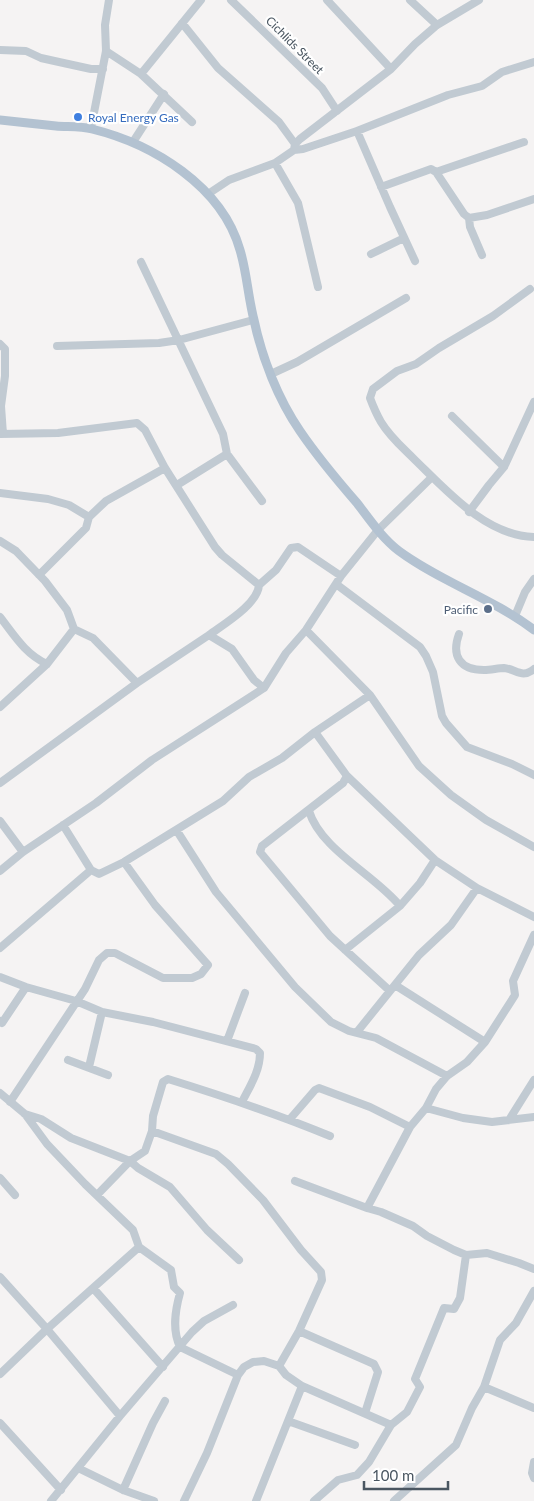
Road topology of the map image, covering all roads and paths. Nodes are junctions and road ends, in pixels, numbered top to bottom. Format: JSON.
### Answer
{"nodes":[{"id":1,"x":109,"y":0,"type":"edge"},
{"id":2,"x":201,"y":0,"type":"edge"},
{"id":3,"x":231,"y":0,"type":"edge"},
{"id":4,"x":327,"y":0,"type":"edge"},
{"id":5,"x":410,"y":0,"type":"edge"},
{"id":6,"x":479,"y":0,"type":"edge"},
{"id":7,"x":182,"y":23,"type":"junction"},
{"id":8,"x":437,"y":25,"type":"junction"},
{"id":9,"x":0,"y":50,"type":"edge"},
{"id":10,"x":106,"y":51,"type":"junction"},
{"id":11,"x":534,"y":62,"type":"edge"},
{"id":12,"x":103,"y":69,"type":"junction"},
{"id":13,"x":391,"y":69,"type":"junction"},
{"id":14,"x":141,"y":74,"type":"junction"},
{"id":15,"x":164,"y":94,"type":"junction"},
{"id":16,"x":338,"y":111,"type":"junction"},
{"id":17,"x":0,"y":120,"type":"edge"},
{"id":18,"x":192,"y":122,"type":"dead end"},
{"id":19,"x":91,"y":128,"type":"junction"},
{"id":20,"x":357,"y":131,"type":"junction"},
{"id":21,"x":133,"y":142,"type":"junction"},
{"id":22,"x":524,"y":142,"type":"dead end"},
{"id":23,"x":294,"y":147,"type":"junction"},
{"id":24,"x":274,"y":163,"type":"junction"},
{"id":25,"x":436,"y":172,"type":"junction"},
{"id":26,"x":381,"y":187,"type":"junction"},
{"id":27,"x":208,"y":194,"type":"junction"},
{"id":28,"x":534,"y":199,"type":"edge"},
{"id":29,"x":469,"y":218,"type":"junction"},
{"id":30,"x":404,"y":238,"type":"junction"},
{"id":31,"x":371,"y":254,"type":"dead end"},
{"id":32,"x":482,"y":255,"type":"dead end"},
{"id":33,"x":415,"y":261,"type":"dead end"},
{"id":34,"x":141,"y":262,"type":"dead end"},
{"id":35,"x":318,"y":287,"type":"dead end"},
{"id":36,"x":530,"y":289,"type":"dead end"},
{"id":37,"x":406,"y":298,"type":"dead end"},
{"id":38,"x":254,"y":320,"type":"junction"},
{"id":39,"x":179,"y":340,"type":"junction"},
{"id":40,"x":0,"y":344,"type":"edge"},
{"id":41,"x":57,"y":346,"type":"dead end"},
{"id":42,"x":271,"y":374,"type":"junction"},
{"id":43,"x":534,"y":402,"type":"edge"},
{"id":44,"x":452,"y":416,"type":"dead end"},
{"id":45,"x":2,"y":434,"type":"edge"},
{"id":46,"x":228,"y":454,"type":"junction"},
{"id":47,"x":504,"y":467,"type":"junction"},
{"id":48,"x":165,"y":468,"type":"junction"},
{"id":49,"x":431,"y":478,"type":"junction"},
{"id":50,"x":177,"y":485,"type":"junction"},
{"id":51,"x":0,"y":493,"type":"edge"},
{"id":52,"x":262,"y":501,"type":"dead end"},
{"id":53,"x":469,"y":512,"type":"junction"},
{"id":54,"x":90,"y":517,"type":"junction"},
{"id":55,"x":378,"y":530,"type":"junction"},
{"id":56,"x":534,"y":537,"type":"edge"},
{"id":57,"x":0,"y":541,"type":"edge"},
{"id":58,"x":39,"y":575,"type":"junction"},
{"id":59,"x":341,"y":576,"type":"junction"},
{"id":60,"x":534,"y":579,"type":"edge"},
{"id":61,"x":336,"y":584,"type":"junction"},
{"id":62,"x":259,"y":585,"type":"junction"},
{"id":63,"x":515,"y":616,"type":"junction"},
{"id":64,"x":0,"y":617,"type":"edge"},
{"id":65,"x":3,"y":628,"type":"edge"},
{"id":66,"x":74,"y":629,"type":"junction"},
{"id":67,"x":306,"y":630,"type":"junction"},
{"id":68,"x":534,"y":630,"type":"edge"},
{"id":69,"x":459,"y":634,"type":"dead end"},
{"id":70,"x":209,"y":635,"type":"junction"},
{"id":71,"x":47,"y":664,"type":"junction"},
{"id":72,"x":534,"y":669,"type":"edge"},
{"id":73,"x":138,"y":682,"type":"junction"},
{"id":74,"x":264,"y":688,"type":"junction"},
{"id":75,"x":370,"y":695,"type":"junction"},
{"id":76,"x":0,"y":707,"type":"edge"},
{"id":77,"x":315,"y":732,"type":"junction"},
{"id":78,"x":534,"y":775,"type":"edge"},
{"id":79,"x":347,"y":776,"type":"junction"},
{"id":80,"x":0,"y":783,"type":"edge"},
{"id":81,"x":309,"y":810,"type":"junction"},
{"id":82,"x":0,"y":821,"type":"edge"},
{"id":83,"x":63,"y":825,"type":"junction"},
{"id":84,"x":177,"y":831,"type":"junction"},
{"id":85,"x":534,"y":847,"type":"edge"},
{"id":86,"x":23,"y":852,"type":"junction"},
{"id":87,"x":435,"y":860,"type":"junction"},
{"id":88,"x":124,"y":862,"type":"junction"},
{"id":89,"x":91,"y":870,"type":"junction"},
{"id":90,"x":0,"y":871,"type":"edge"},
{"id":91,"x":477,"y":888,"type":"junction"},
{"id":92,"x":400,"y":906,"type":"junction"},
{"id":93,"x":534,"y":918,"type":"edge"},
{"id":94,"x":534,"y":935,"type":"edge"},
{"id":95,"x":0,"y":948,"type":"edge"},
{"id":96,"x":346,"y":950,"type":"junction"},
{"id":97,"x":0,"y":977,"type":"edge"},
{"id":98,"x":26,"y":987,"type":"junction"},
{"id":99,"x":393,"y":988,"type":"junction"},
{"id":100,"x":245,"y":993,"type":"dead end"},
{"id":101,"x":76,"y":1001,"type":"junction"},
{"id":102,"x":102,"y":1012,"type":"junction"},
{"id":103,"x":0,"y":1021,"type":"edge"},
{"id":104,"x":357,"y":1032,"type":"junction"},
{"id":105,"x":227,"y":1041,"type":"junction"},
{"id":106,"x":485,"y":1042,"type":"junction"},
{"id":107,"x":68,"y":1060,"type":"dead end"},
{"id":108,"x":88,"y":1067,"type":"junction"},
{"id":109,"x":108,"y":1075,"type":"dead end"},
{"id":110,"x":447,"y":1076,"type":"junction"},
{"id":111,"x":534,"y":1080,"type":"edge"},
{"id":112,"x":4,"y":1099,"type":"edge"},
{"id":113,"x":242,"y":1102,"type":"junction"},
{"id":114,"x":426,"y":1108,"type":"junction"},
{"id":115,"x":25,"y":1114,"type":"junction"},
{"id":116,"x":534,"y":1117,"type":"edge"},
{"id":117,"x":290,"y":1119,"type":"junction"},
{"id":118,"x":509,"y":1120,"type":"junction"},
{"id":119,"x":410,"y":1127,"type":"junction"},
{"id":120,"x":152,"y":1131,"type":"junction"},
{"id":121,"x":330,"y":1136,"type":"dead end"},
{"id":122,"x":130,"y":1161,"type":"junction"},
{"id":123,"x":0,"y":1178,"type":"edge"},
{"id":124,"x":295,"y":1181,"type":"dead end"},
{"id":125,"x":15,"y":1195,"type":"dead end"},
{"id":126,"x":97,"y":1195,"type":"junction"},
{"id":127,"x":367,"y":1208,"type":"junction"},
{"id":128,"x":139,"y":1247,"type":"junction"},
{"id":129,"x":466,"y":1255,"type":"junction"},
{"id":130,"x":239,"y":1260,"type":"dead end"},
{"id":131,"x":534,"y":1269,"type":"edge"},
{"id":132,"x":0,"y":1277,"type":"edge"},
{"id":133,"x":93,"y":1288,"type":"junction"},
{"id":134,"x":534,"y":1291,"type":"edge"},
{"id":135,"x":233,"y":1306,"type":"dead end"},
{"id":136,"x":47,"y":1328,"type":"junction"},
{"id":137,"x":299,"y":1331,"type":"junction"},
{"id":138,"x":180,"y":1347,"type":"junction"},
{"id":139,"x":279,"y":1366,"type":"junction"},
{"id":140,"x":163,"y":1367,"type":"junction"},
{"id":141,"x":0,"y":1374,"type":"edge"},
{"id":142,"x":238,"y":1375,"type":"junction"},
{"id":143,"x":302,"y":1386,"type":"junction"},
{"id":144,"x":484,"y":1387,"type":"junction"},
{"id":145,"x":165,"y":1401,"type":"dead end"},
{"id":146,"x":534,"y":1408,"type":"edge"},
{"id":147,"x":365,"y":1413,"type":"junction"},
{"id":148,"x":120,"y":1416,"type":"junction"},
{"id":149,"x":288,"y":1421,"type":"junction"},
{"id":150,"x":0,"y":1423,"type":"edge"},
{"id":151,"x":391,"y":1425,"type":"junction"},
{"id":152,"x":354,"y":1444,"type":"dead end"},
{"id":153,"x":534,"y":1462,"type":"edge"},
{"id":154,"x":78,"y":1468,"type":"junction"},
{"id":155,"x":534,"y":1478,"type":"edge"},
{"id":156,"x":61,"y":1490,"type":"junction"},
{"id":157,"x":123,"y":1490,"type":"junction"},
{"id":158,"x":51,"y":1501,"type":"edge"},
{"id":159,"x":154,"y":1501,"type":"edge"},
{"id":160,"x":184,"y":1501,"type":"edge"},
{"id":161,"x":256,"y":1501,"type":"edge"},
{"id":162,"x":314,"y":1501,"type":"edge"},
{"id":163,"x":394,"y":1501,"type":"edge"}],
"edges":[{"from":1,"to":10,"type":"street"},
{"from":2,"to":7,"type":"street"},
{"from":3,"to":16,"type":"street","name":"Cichlids Street"},
{"from":4,"to":13,"type":"street"},
{"from":5,"to":8,"type":"street"},
{"from":6,"to":8,"type":"street"},
{"from":7,"to":14,"type":"street"},
{"from":7,"to":23,"type":"street"},
{"from":8,"to":13,"type":"street"},
{"from":9,"to":12,"type":"street"},
{"from":10,"to":12,"type":"street"},
{"from":10,"to":14,"type":"street"},
{"from":11,"to":20,"type":"street"},
{"from":12,"to":19,"type":"street"},
{"from":13,"to":16,"type":"street"},
{"from":14,"to":15,"type":"street"},
{"from":15,"to":18,"type":"street"},
{"from":15,"to":21,"type":"street"},
{"from":16,"to":23,"type":"street"},
{"from":17,"to":19,"type":"main road"},
{"from":19,"to":21,"type":"main road"},
{"from":20,"to":23,"type":"street"},
{"from":20,"to":26,"type":"street"},
{"from":21,"to":27,"type":"main road"},
{"from":22,"to":25,"type":"street"},
{"from":23,"to":24,"type":"street"},
{"from":24,"to":27,"type":"street"},
{"from":24,"to":35,"type":"street"},
{"from":25,"to":26,"type":"street"},
{"from":25,"to":29,"type":"street"},
{"from":26,"to":30,"type":"street"},
{"from":27,"to":38,"type":"main road"},
{"from":28,"to":29,"type":"street"},
{"from":29,"to":32,"type":"street"},
{"from":30,"to":31,"type":"street"},
{"from":30,"to":33,"type":"street"},
{"from":34,"to":39,"type":"street"},
{"from":36,"to":49,"type":"street"},
{"from":37,"to":42,"type":"street"},
{"from":38,"to":39,"type":"street"},
{"from":38,"to":42,"type":"main road"},
{"from":39,"to":41,"type":"street"},
{"from":39,"to":46,"type":"street"},
{"from":40,"to":45,"type":"street"},
{"from":42,"to":55,"type":"main road"},
{"from":43,"to":47,"type":"street"},
{"from":44,"to":47,"type":"street"},
{"from":45,"to":48,"type":"street"},
{"from":46,"to":50,"type":"street"},
{"from":46,"to":52,"type":"street"},
{"from":47,"to":53,"type":"street"},
{"from":48,"to":50,"type":"street"},
{"from":48,"to":54,"type":"street"},
{"from":49,"to":53,"type":"street"},
{"from":49,"to":55,"type":"street"},
{"from":50,"to":62,"type":"street"},
{"from":51,"to":54,"type":"street"},
{"from":53,"to":56,"type":"street"},
{"from":54,"to":58,"type":"street"},
{"from":55,"to":59,"type":"street"},
{"from":55,"to":63,"type":"main road"},
{"from":57,"to":58,"type":"street"},
{"from":58,"to":66,"type":"street"},
{"from":59,"to":61,"type":"street"},
{"from":59,"to":62,"type":"street"},
{"from":60,"to":63,"type":"street"},
{"from":61,"to":67,"type":"street"},
{"from":61,"to":78,"type":"street"},
{"from":62,"to":70,"type":"street"},
{"from":63,"to":68,"type":"main road"},
{"from":64,"to":65,"type":"street"},
{"from":65,"to":71,"type":"street"},
{"from":66,"to":71,"type":"street"},
{"from":66,"to":73,"type":"street"},
{"from":67,"to":74,"type":"street"},
{"from":67,"to":75,"type":"street"},
{"from":69,"to":72,"type":"street"},
{"from":70,"to":73,"type":"street"},
{"from":70,"to":74,"type":"street"},
{"from":71,"to":76,"type":"street"},
{"from":73,"to":80,"type":"street"},
{"from":74,"to":83,"type":"street"},
{"from":75,"to":77,"type":"street"},
{"from":75,"to":85,"type":"street"},
{"from":77,"to":79,"type":"street"},
{"from":77,"to":84,"type":"street"},
{"from":79,"to":81,"type":"street"},
{"from":79,"to":87,"type":"street"},
{"from":81,"to":92,"type":"street"},
{"from":81,"to":96,"type":"street"},
{"from":82,"to":86,"type":"street"},
{"from":83,"to":86,"type":"street"},
{"from":83,"to":89,"type":"street"},
{"from":84,"to":88,"type":"street"},
{"from":84,"to":104,"type":"street"},
{"from":86,"to":90,"type":"street"},
{"from":87,"to":91,"type":"street"},
{"from":87,"to":92,"type":"street"},
{"from":88,"to":89,"type":"street"},
{"from":88,"to":101,"type":"street"},
{"from":89,"to":95,"type":"street"},
{"from":91,"to":93,"type":"street"},
{"from":91,"to":99,"type":"street"},
{"from":92,"to":96,"type":"street"},
{"from":94,"to":106,"type":"street"},
{"from":96,"to":99,"type":"street"},
{"from":97,"to":98,"type":"street"},
{"from":98,"to":101,"type":"street"},
{"from":98,"to":103,"type":"street"},
{"from":99,"to":104,"type":"street"},
{"from":99,"to":106,"type":"street"},
{"from":100,"to":105,"type":"street"},
{"from":101,"to":102,"type":"street"},
{"from":101,"to":112,"type":"street"},
{"from":102,"to":105,"type":"street"},
{"from":102,"to":108,"type":"street"},
{"from":104,"to":110,"type":"street"},
{"from":105,"to":113,"type":"street"},
{"from":106,"to":110,"type":"street"},
{"from":107,"to":108,"type":"street"},
{"from":108,"to":109,"type":"street"},
{"from":110,"to":114,"type":"street"},
{"from":111,"to":118,"type":"street"},
{"from":112,"to":115,"type":"street"},
{"from":113,"to":117,"type":"street"},
{"from":113,"to":120,"type":"street"},
{"from":114,"to":118,"type":"street"},
{"from":114,"to":119,"type":"street"},
{"from":115,"to":122,"type":"street"},
{"from":115,"to":126,"type":"street"},
{"from":116,"to":118,"type":"street"},
{"from":117,"to":119,"type":"street"},
{"from":117,"to":121,"type":"street"},
{"from":119,"to":127,"type":"street"},
{"from":120,"to":122,"type":"street"},
{"from":120,"to":137,"type":"street"},
{"from":122,"to":126,"type":"street"},
{"from":122,"to":130,"type":"street"},
{"from":123,"to":125,"type":"street"},
{"from":124,"to":127,"type":"street"},
{"from":126,"to":128,"type":"street"},
{"from":127,"to":129,"type":"street"},
{"from":128,"to":133,"type":"street"},
{"from":128,"to":138,"type":"street"},
{"from":129,"to":131,"type":"street"},
{"from":129,"to":151,"type":"street"},
{"from":132,"to":136,"type":"street"},
{"from":133,"to":136,"type":"street"},
{"from":133,"to":140,"type":"street"},
{"from":134,"to":144,"type":"street"},
{"from":135,"to":138,"type":"street"},
{"from":136,"to":141,"type":"street"},
{"from":136,"to":148,"type":"street"},
{"from":137,"to":139,"type":"street"},
{"from":137,"to":147,"type":"street"},
{"from":138,"to":140,"type":"street"},
{"from":138,"to":142,"type":"street"},
{"from":139,"to":142,"type":"street"},
{"from":139,"to":143,"type":"street"},
{"from":140,"to":148,"type":"street"},
{"from":142,"to":160,"type":"street"},
{"from":143,"to":147,"type":"street"},
{"from":143,"to":149,"type":"street"},
{"from":144,"to":146,"type":"street"},
{"from":144,"to":163,"type":"street"},
{"from":145,"to":157,"type":"street"},
{"from":147,"to":151,"type":"street"},
{"from":148,"to":154,"type":"street"},
{"from":149,"to":152,"type":"street"},
{"from":149,"to":161,"type":"street"},
{"from":150,"to":156,"type":"street"},
{"from":151,"to":162,"type":"street"},
{"from":153,"to":155,"type":"street"},
{"from":154,"to":156,"type":"street"},
{"from":154,"to":157,"type":"street"},
{"from":156,"to":158,"type":"street"},
{"from":157,"to":159,"type":"street"}]}
